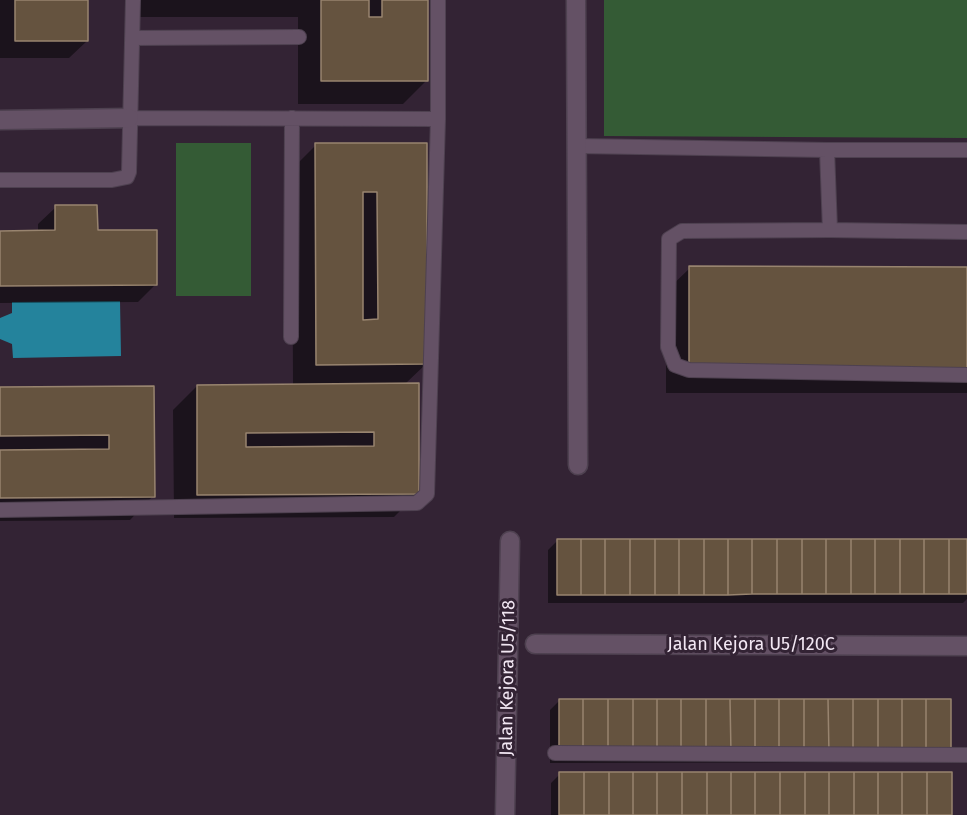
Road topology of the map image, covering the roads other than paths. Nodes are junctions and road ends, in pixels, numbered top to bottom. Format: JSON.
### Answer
{"nodes":[{"id":1,"x":133,"y":0,"type":"edge"},
{"id":2,"x":438,"y":0,"type":"edge"},
{"id":3,"x":576,"y":0,"type":"edge"},
{"id":4,"x":299,"y":37,"type":"dead end"},
{"id":5,"x":132,"y":38,"type":"junction"},
{"id":6,"x":129,"y":118,"type":"junction"},
{"id":7,"x":292,"y":118,"type":"junction"},
{"id":8,"x":438,"y":119,"type":"junction"},
{"id":9,"x":0,"y":120,"type":"edge"},
{"id":10,"x":577,"y":146,"type":"junction"},
{"id":11,"x":826,"y":150,"type":"junction"},
{"id":12,"x":967,"y":150,"type":"edge"},
{"id":13,"x":0,"y":180,"type":"edge"},
{"id":14,"x":830,"y":230,"type":"junction"},
{"id":15,"x":967,"y":232,"type":"edge"},
{"id":16,"x":291,"y":337,"type":"dead end"},
{"id":17,"x":967,"y":375,"type":"edge"},
{"id":18,"x":578,"y":465,"type":"dead end"},
{"id":19,"x":0,"y":510,"type":"edge"},
{"id":20,"x":510,"y":541,"type":"dead end"},
{"id":21,"x":535,"y":644,"type":"dead end"},
{"id":22,"x":967,"y":645,"type":"edge"},
{"id":23,"x":555,"y":753,"type":"dead end"},
{"id":24,"x":967,"y":755,"type":"edge"},
{"id":25,"x":505,"y":815,"type":"edge"}],
"edges":[{"from":1,"to":5,"type":"lane"},
{"from":2,"to":8,"type":"lane"},
{"from":3,"to":10,"type":"street"},
{"from":4,"to":5,"type":"lane"},
{"from":5,"to":6,"type":"lane"},
{"from":6,"to":7,"type":"lane"},
{"from":6,"to":9,"type":"street"},
{"from":6,"to":13,"type":"lane"},
{"from":7,"to":8,"type":"lane"},
{"from":7,"to":16,"type":"lane"},
{"from":8,"to":19,"type":"lane"},
{"from":10,"to":11,"type":"lane"},
{"from":10,"to":18,"type":"street"},
{"from":11,"to":12,"type":"lane"},
{"from":11,"to":14,"type":"lane"},
{"from":14,"to":15,"type":"lane"},
{"from":14,"to":17,"type":"lane"},
{"from":20,"to":25,"type":"street","name":"Jalan Kejora U5/118"},
{"from":21,"to":22,"type":"street","name":"Jalan Kejora U5/120C"},
{"from":23,"to":24,"type":"lane"}]}
